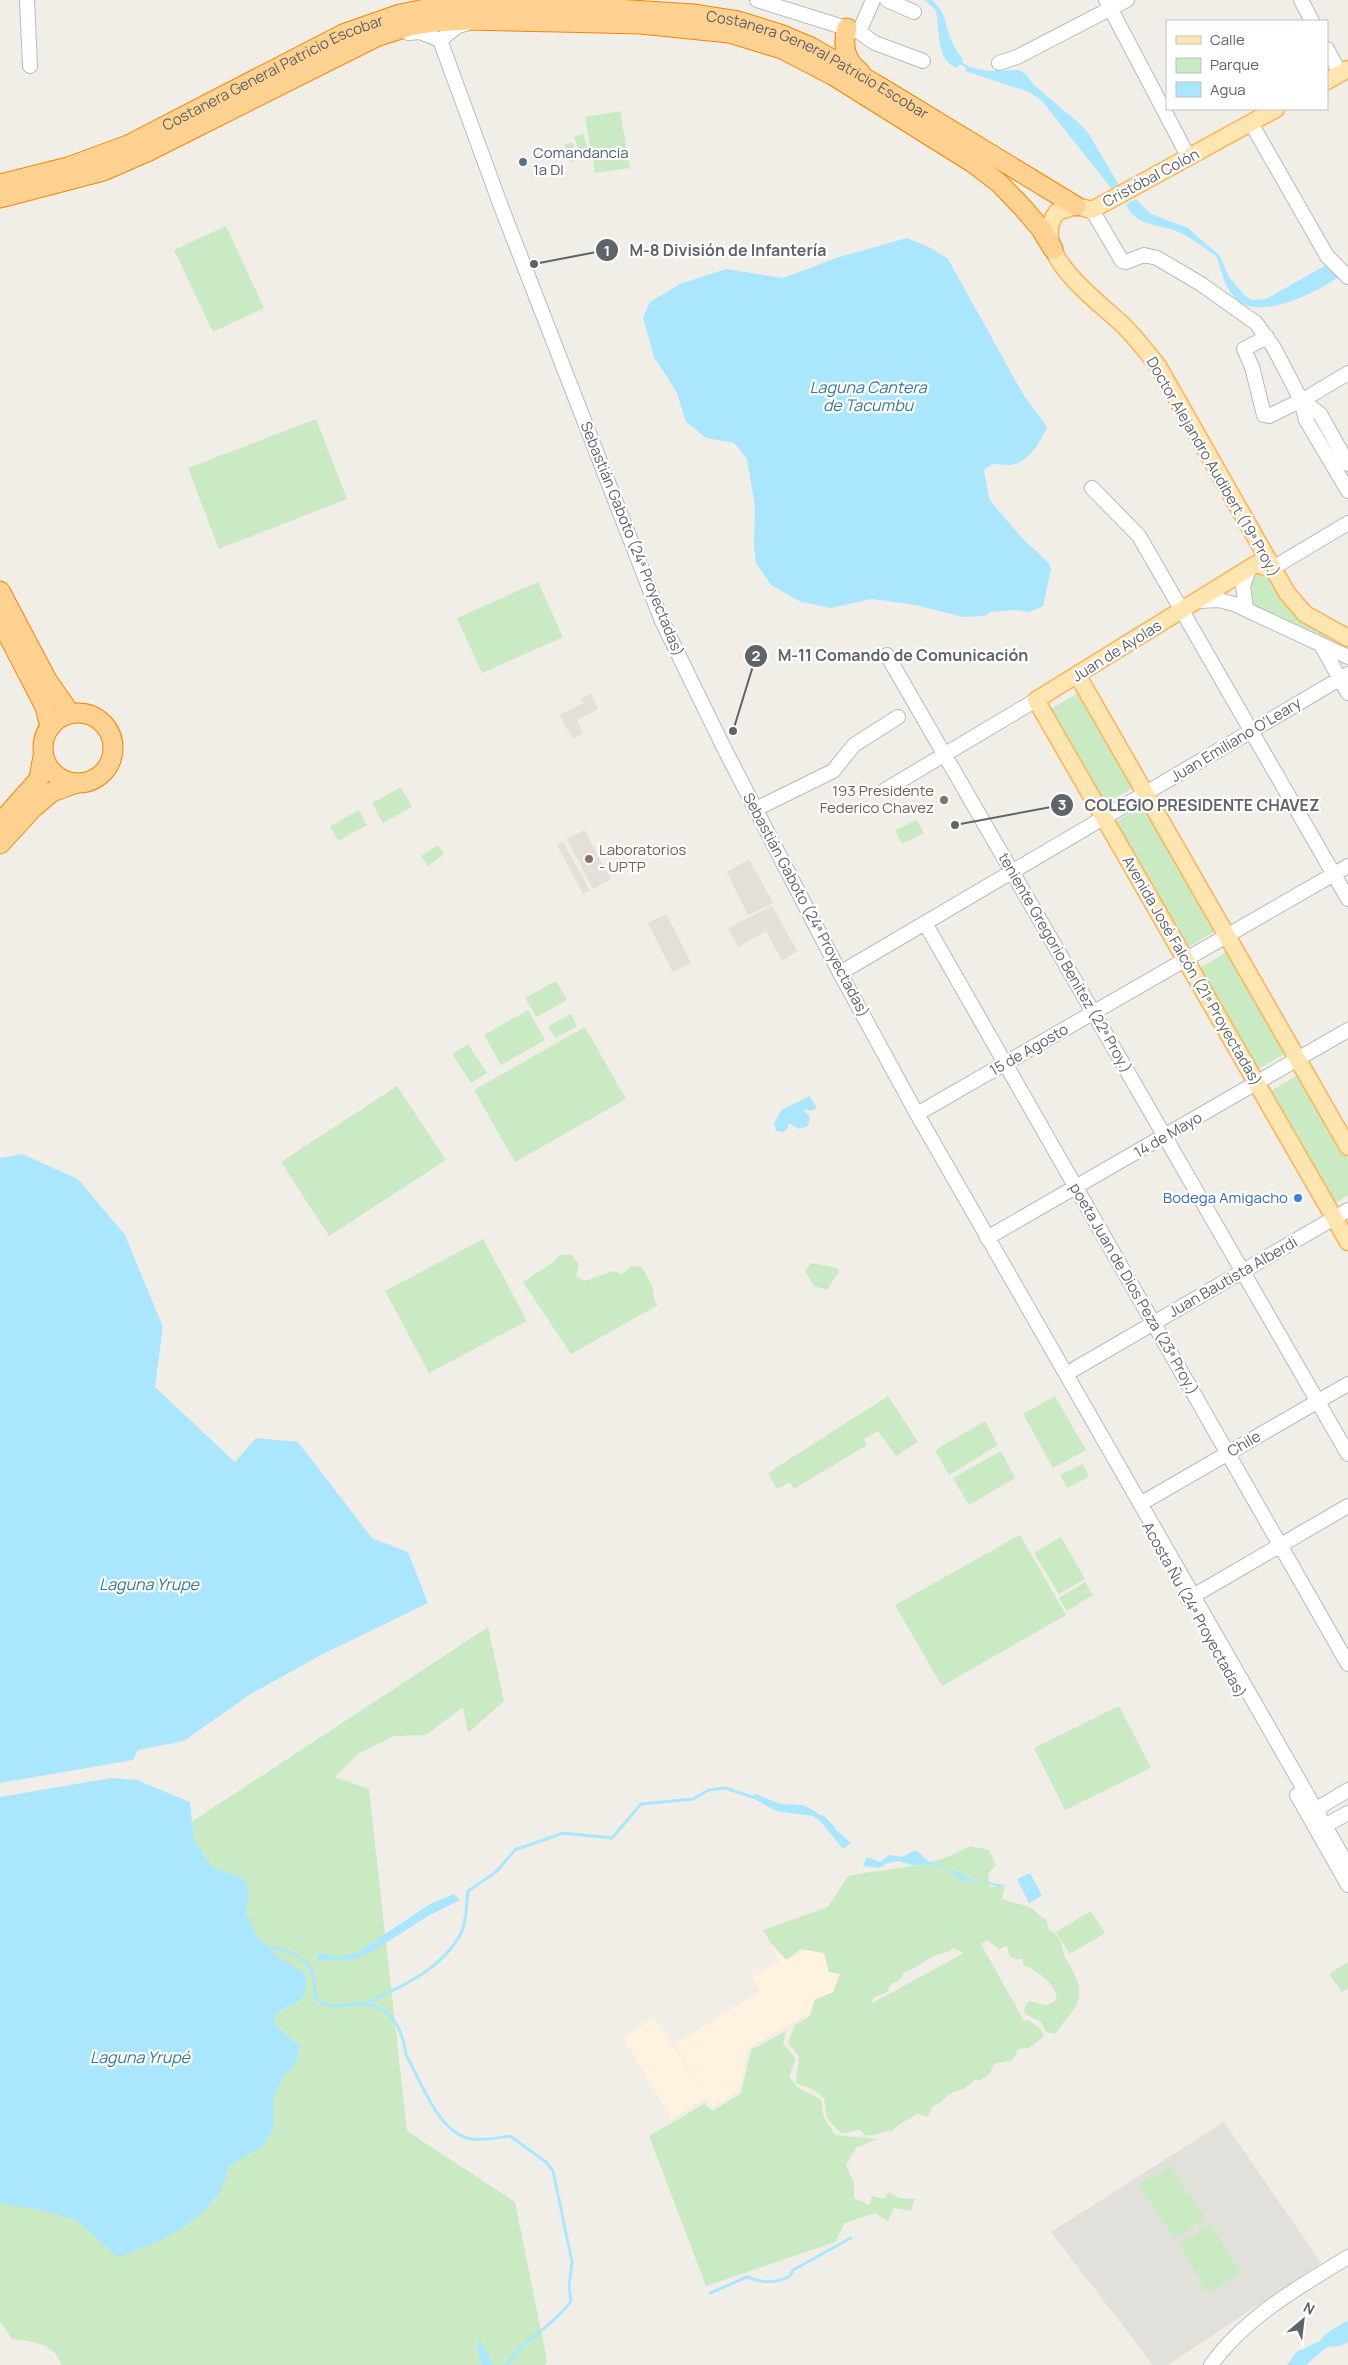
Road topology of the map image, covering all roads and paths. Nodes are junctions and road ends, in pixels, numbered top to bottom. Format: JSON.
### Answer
{"nodes":[{"id":1,"x":27,"y":0,"type":"edge"},
{"id":2,"x":413,"y":0,"type":"edge"},
{"id":3,"x":438,"y":0,"type":"edge"},
{"id":4,"x":757,"y":0,"type":"edge"},
{"id":5,"x":873,"y":0,"type":"edge"},
{"id":6,"x":887,"y":0,"type":"edge"},
{"id":7,"x":1127,"y":0,"type":"edge"},
{"id":8,"x":1300,"y":0,"type":"edge"},
{"id":9,"x":1108,"y":4,"type":"edge"},
{"id":10,"x":464,"y":6,"type":"junction"},
{"id":11,"x":914,"y":12,"type":"dead end"},
{"id":12,"x":400,"y":14,"type":"junction"},
{"id":13,"x":484,"y":20,"type":"junction"},
{"id":14,"x":1311,"y":20,"type":"edge"},
{"id":15,"x":853,"y":30,"type":"junction"},
{"id":16,"x":376,"y":37,"type":"junction"},
{"id":17,"x":440,"y":40,"type":"junction"},
{"id":18,"x":1328,"y":51,"type":"edge"},
{"id":19,"x":923,"y":61,"type":"dead end"},
{"id":20,"x":999,"y":63,"type":"dead end"},
{"id":21,"x":30,"y":66,"type":"dead end"},
{"id":22,"x":1338,"y":74,"type":"edge"},
{"id":23,"x":877,"y":85,"type":"junction"},
{"id":24,"x":1274,"y":110,"type":"edge"},
{"id":25,"x":1251,"y":123,"type":"junction"},
{"id":26,"x":1189,"y":158,"type":"junction"},
{"id":27,"x":0,"y":184,"type":"edge"},
{"id":28,"x":0,"y":198,"type":"edge"},
{"id":29,"x":1084,"y":208,"type":"junction"},
{"id":30,"x":1053,"y":249,"type":"junction"},
{"id":31,"x":1348,"y":277,"type":"edge"},
{"id":32,"x":1267,"y":337,"type":"junction"},
{"id":33,"x":1348,"y":373,"type":"edge"},
{"id":34,"x":1301,"y":400,"type":"junction"},
{"id":35,"x":1348,"y":464,"type":"edge"},
{"id":36,"x":1092,"y":488,"type":"dead end"},
{"id":37,"x":1348,"y":491,"type":"edge"},
{"id":38,"x":1348,"y":523,"type":"edge"},
{"id":39,"x":1259,"y":567,"type":"junction"},
{"id":40,"x":0,"y":591,"type":"edge"},
{"id":41,"x":1199,"y":601,"type":"junction"},
{"id":42,"x":1246,"y":610,"type":"junction"},
{"id":43,"x":1181,"y":612,"type":"junction"},
{"id":44,"x":0,"y":620,"type":"edge"},
{"id":45,"x":1348,"y":638,"type":"edge"},
{"id":46,"x":1321,"y":645,"type":"junction"},
{"id":47,"x":887,"y":655,"type":"dead end"},
{"id":48,"x":1348,"y":657,"type":"edge"},
{"id":49,"x":1078,"y":676,"type":"junction"},
{"id":50,"x":1344,"y":676,"type":"edge"},
{"id":51,"x":1348,"y":693,"type":"edge"},
{"id":52,"x":1036,"y":700,"type":"junction"},
{"id":53,"x":70,"y":714,"type":"junction"},
{"id":54,"x":898,"y":717,"type":"dead end"},
{"id":55,"x":50,"y":727,"type":"junction"},
{"id":56,"x":1250,"y":731,"type":"junction"},
{"id":57,"x":944,"y":753,"type":"junction"},
{"id":58,"x":43,"y":756,"type":"junction"},
{"id":59,"x":74,"y":784,"type":"junction"},
{"id":60,"x":885,"y":790,"type":"dead end"},
{"id":61,"x":1145,"y":793,"type":"junction"},
{"id":62,"x":756,"y":809,"type":"junction"},
{"id":63,"x":1104,"y":818,"type":"junction"},
{"id":64,"x":0,"y":823,"type":"edge"},
{"id":65,"x":0,"y":844,"type":"edge"},
{"id":66,"x":1348,"y":866,"type":"edge"},
{"id":67,"x":1012,"y":872,"type":"junction"},
{"id":68,"x":1334,"y":874,"type":"junction"},
{"id":69,"x":1348,"y":899,"type":"edge"},
{"id":70,"x":925,"y":923,"type":"junction"},
{"id":71,"x":1227,"y":936,"type":"junction"},
{"id":72,"x":1186,"y":960,"type":"junction"},
{"id":73,"x":840,"y":973,"type":"junction"},
{"id":74,"x":1094,"y":1013,"type":"junction"},
{"id":75,"x":1348,"y":1030,"type":"edge"},
{"id":76,"x":1298,"y":1060,"type":"junction"},
{"id":77,"x":1006,"y":1064,"type":"junction"},
{"id":78,"x":1257,"y":1083,"type":"junction"},
{"id":79,"x":917,"y":1114,"type":"junction"},
{"id":80,"x":1165,"y":1137,"type":"junction"},
{"id":81,"x":1348,"y":1148,"type":"edge"},
{"id":82,"x":1076,"y":1188,"type":"junction"},
{"id":83,"x":1341,"y":1214,"type":"edge"},
{"id":84,"x":987,"y":1238,"type":"junction"},
{"id":85,"x":1348,"y":1242,"type":"edge"},
{"id":86,"x":1242,"y":1271,"type":"junction"},
{"id":87,"x":1153,"y":1323,"type":"junction"},
{"id":88,"x":1066,"y":1374,"type":"junction"},
{"id":89,"x":1348,"y":1384,"type":"edge"},
{"id":90,"x":1317,"y":1401,"type":"junction"},
{"id":91,"x":1228,"y":1453,"type":"junction"},
{"id":92,"x":1348,"y":1454,"type":"edge"},
{"id":93,"x":1348,"y":1506,"type":"edge"},
{"id":94,"x":1141,"y":1507,"type":"junction"},
{"id":95,"x":1280,"y":1546,"type":"junction"},
{"id":96,"x":1191,"y":1597,"type":"junction"},
{"id":97,"x":1345,"y":1659,"type":"edge"},
{"id":98,"x":1348,"y":1790,"type":"edge"},
{"id":99,"x":1312,"y":1811,"type":"junction"},
{"id":100,"x":1348,"y":1813,"type":"edge"},
{"id":101,"x":1321,"y":1828,"type":"junction"},
{"id":102,"x":1348,"y":1866,"type":"edge"},
{"id":103,"x":1348,"y":1885,"type":"edge"},
{"id":104,"x":1348,"y":2257,"type":"edge"},
{"id":105,"x":1211,"y":2365,"type":"edge"}],
"edges":[{"from":1,"to":21,"type":"street"},
{"from":2,"to":12,"type":"street"},
{"from":3,"to":10,"type":"street"},
{"from":4,"to":15,"type":"street"},
{"from":5,"to":15,"type":"street"},
{"from":6,"to":11,"type":"street"},
{"from":7,"to":9,"type":"street"},
{"from":8,"to":14,"type":"street"},
{"from":9,"to":20,"type":"street"},
{"from":9,"to":26,"type":"street"},
{"from":10,"to":12,"type":"highway","name":"Costanera General Patricio Escobar"},
{"from":10,"to":23,"type":"highway","name":"Costanera General Patricio Escobar"},
{"from":12,"to":27,"type":"highway","name":"Costanera General Patricio Escobar"},
{"from":13,"to":16,"type":"highway","name":"Costanera General Patricio Escobar"},
{"from":13,"to":17,"type":"street"},
{"from":13,"to":30,"type":"highway","name":"Costanera General Patricio Escobar"},
{"from":15,"to":19,"type":"street"},
{"from":15,"to":23,"type":"highway"},
{"from":16,"to":17,"type":"street"},
{"from":16,"to":28,"type":"highway","name":"Costanera General Patricio Escobar"},
{"from":17,"to":62,"type":"street","name":"Sebastián Gaboto (24ª Proyectadas)"},
{"from":18,"to":22,"type":"street"},
{"from":23,"to":29,"type":"highway","name":"Costanera General Patricio Escobar"},
{"from":24,"to":25,"type":"main road","name":"Cristóbal Colón"},
{"from":25,"to":26,"type":"main road","name":"Cristóbal Colón"},
{"from":25,"to":31,"type":"street"},
{"from":26,"to":29,"type":"main road","name":"Cristóbal Colón"},
{"from":29,"to":30,"type":"main road","name":"Cristóbal Colón"},
{"from":29,"to":32,"type":"street"},
{"from":30,"to":39,"type":"main road","name":"Doctor Alejandro Audibert (19ª Proy.)"},
{"from":32,"to":34,"type":"street"},
{"from":32,"to":34,"type":"street"},
{"from":33,"to":34,"type":"street"},
{"from":34,"to":35,"type":"street"},
{"from":34,"to":37,"type":"street"},
{"from":36,"to":43,"type":"street"},
{"from":38,"to":39,"type":"street","name":"Juan de Ayolas"},
{"from":39,"to":41,"type":"main road","name":"Juan de Ayolas"},
{"from":39,"to":42,"type":"street"},
{"from":39,"to":45,"type":"main road","name":"Doctor Alejandro Audibert (19ª Proy.)"},
{"from":40,"to":53,"type":"highway"},
{"from":41,"to":42,"type":"street"},
{"from":41,"to":43,"type":"main road","name":"Juan de Ayolas"},
{"from":42,"to":46,"type":"street"},
{"from":43,"to":49,"type":"main road","name":"Juan de Ayolas"},
{"from":43,"to":56,"type":"street"},
{"from":44,"to":55,"type":"highway"},
{"from":46,"to":48,"type":"street"},
{"from":46,"to":50,"type":"street"},
{"from":47,"to":57,"type":"street","name":"teniente Gregorio Benitez (22ª Proy.)"},
{"from":49,"to":52,"type":"main road","name":"Juan de Ayolas"},
{"from":49,"to":61,"type":"main road"},
{"from":50,"to":51,"type":"street"},
{"from":50,"to":56,"type":"street","name":"Juan Emiliano O'Leary"},
{"from":52,"to":57,"type":"street","name":"Juan de Ayolas"},
{"from":52,"to":63,"type":"main road","name":"Avenida José Falcón (21ª Proyectadas)"},
{"from":53,"to":55,"type":"highway"},
{"from":53,"to":59,"type":"highway"},
{"from":54,"to":62,"type":"street"},
{"from":55,"to":58,"type":"highway"},
{"from":56,"to":61,"type":"street","name":"Juan Emiliano O'Leary"},
{"from":56,"to":68,"type":"street"},
{"from":57,"to":60,"type":"street","name":"Juan de Ayolas"},
{"from":57,"to":67,"type":"street","name":"teniente Gregorio Benitez (22ª Proy.)"},
{"from":58,"to":59,"type":"highway"},
{"from":58,"to":64,"type":"highway"},
{"from":59,"to":65,"type":"highway"},
{"from":61,"to":63,"type":"street","name":"Juan Emiliano O'Leary"},
{"from":61,"to":71,"type":"main road"},
{"from":62,"to":73,"type":"street","name":"Sebastián Gaboto (24ª Proyectadas)"},
{"from":63,"to":67,"type":"street","name":"Juan Emiliano O'Leary"},
{"from":63,"to":72,"type":"main road","name":"Avenida José Falcón (21ª Proyectadas)"},
{"from":66,"to":68,"type":"street","name":"15 de Agosto"},
{"from":67,"to":70,"type":"street","name":"Juan Emiliano O'Leary"},
{"from":67,"to":74,"type":"street","name":"teniente Gregorio Benitez (22ª Proy.)"},
{"from":68,"to":69,"type":"street"},
{"from":68,"to":71,"type":"street","name":"15 de Agosto"},
{"from":70,"to":73,"type":"street","name":"Juan Emiliano O'Leary"},
{"from":70,"to":77,"type":"street","name":"poeta Juan de Dios Peza (23ª Proy.)"},
{"from":71,"to":72,"type":"street","name":"15 de Agosto"},
{"from":71,"to":76,"type":"main road"},
{"from":72,"to":74,"type":"street","name":"15 de Agosto"},
{"from":72,"to":78,"type":"main road","name":"Avenida José Falcón (21ª Proyectadas)"},
{"from":73,"to":79,"type":"street","name":"Sebastián Gaboto (24ª Proyectadas)"},
{"from":74,"to":77,"type":"street","name":"15 de Agosto"},
{"from":74,"to":80,"type":"street","name":"teniente Gregorio Benitez (22ª Proy.)"},
{"from":75,"to":76,"type":"street","name":"14 de Mayo"},
{"from":76,"to":78,"type":"street","name":"14 de Mayo"},
{"from":76,"to":81,"type":"main road"},
{"from":77,"to":79,"type":"street","name":"15 de Agosto"},
{"from":77,"to":82,"type":"street","name":"poeta Juan de Dios Peza (23ª Proy.)"},
{"from":78,"to":80,"type":"street","name":"14 de Mayo"},
{"from":78,"to":83,"type":"main road","name":"Avenida José Falcón (21ª Proyectadas)"},
{"from":79,"to":84,"type":"street","name":"Sebastián Gaboto (24ª Proyectadas)"},
{"from":80,"to":82,"type":"street","name":"14 de Mayo"},
{"from":80,"to":86,"type":"street","name":"teniente Gregorio Benitez (22ª Proy.)"},
{"from":82,"to":84,"type":"street","name":"14 de Mayo"},
{"from":82,"to":87,"type":"street","name":"poeta Juan de Dios Peza (23ª Proy.)"},
{"from":83,"to":85,"type":"main road","name":"Avenida José Falcón (21ª Proyectadas)"},
{"from":83,"to":86,"type":"street","name":"Juan Bautista Alberdi"},
{"from":84,"to":88,"type":"street","name":"Sebastián Gaboto (24ª Proyectadas)"},
{"from":86,"to":87,"type":"street","name":"Juan Bautista Alberdi"},
{"from":86,"to":90,"type":"street","name":"teniente Gregorio Benitez (22ª Proy.)"},
{"from":87,"to":88,"type":"street","name":"Juan Bautista Alberdi"},
{"from":87,"to":91,"type":"street","name":"poeta Juan de Dios Peza (23ª Proy.)"},
{"from":88,"to":94,"type":"street"},
{"from":89,"to":90,"type":"street","name":"Chile"},
{"from":90,"to":91,"type":"street","name":"Chile"},
{"from":90,"to":92,"type":"street","name":"teniente Gregorio Benitez (22ª Proy.)"},
{"from":91,"to":94,"type":"street","name":"Chile"},
{"from":91,"to":95,"type":"street","name":"poeta Juan de Dios Peza (23ª Proy.)"},
{"from":93,"to":95,"type":"street"},
{"from":94,"to":96,"type":"street","name":"Acosta Ñu (24ª Proyectadas)"},
{"from":95,"to":96,"type":"street"},
{"from":95,"to":97,"type":"street","name":"poeta Juan de Dios Peza (23ª Proy.)"},
{"from":96,"to":99,"type":"street","name":"Acosta Ñu (24ª Proyectadas)"},
{"from":98,"to":99,"type":"street"},
{"from":99,"to":101,"type":"street","name":"Acosta Ñu (24ª Proyectadas)"},
{"from":100,"to":101,"type":"street"},
{"from":101,"to":102,"type":"street","name":"Acosta Ñu (24ª Proyectadas)"},
{"from":101,"to":103,"type":"street","name":"Acosta Ñu (24ª Proyectadas)"},
{"from":104,"to":105,"type":"street"}]}
